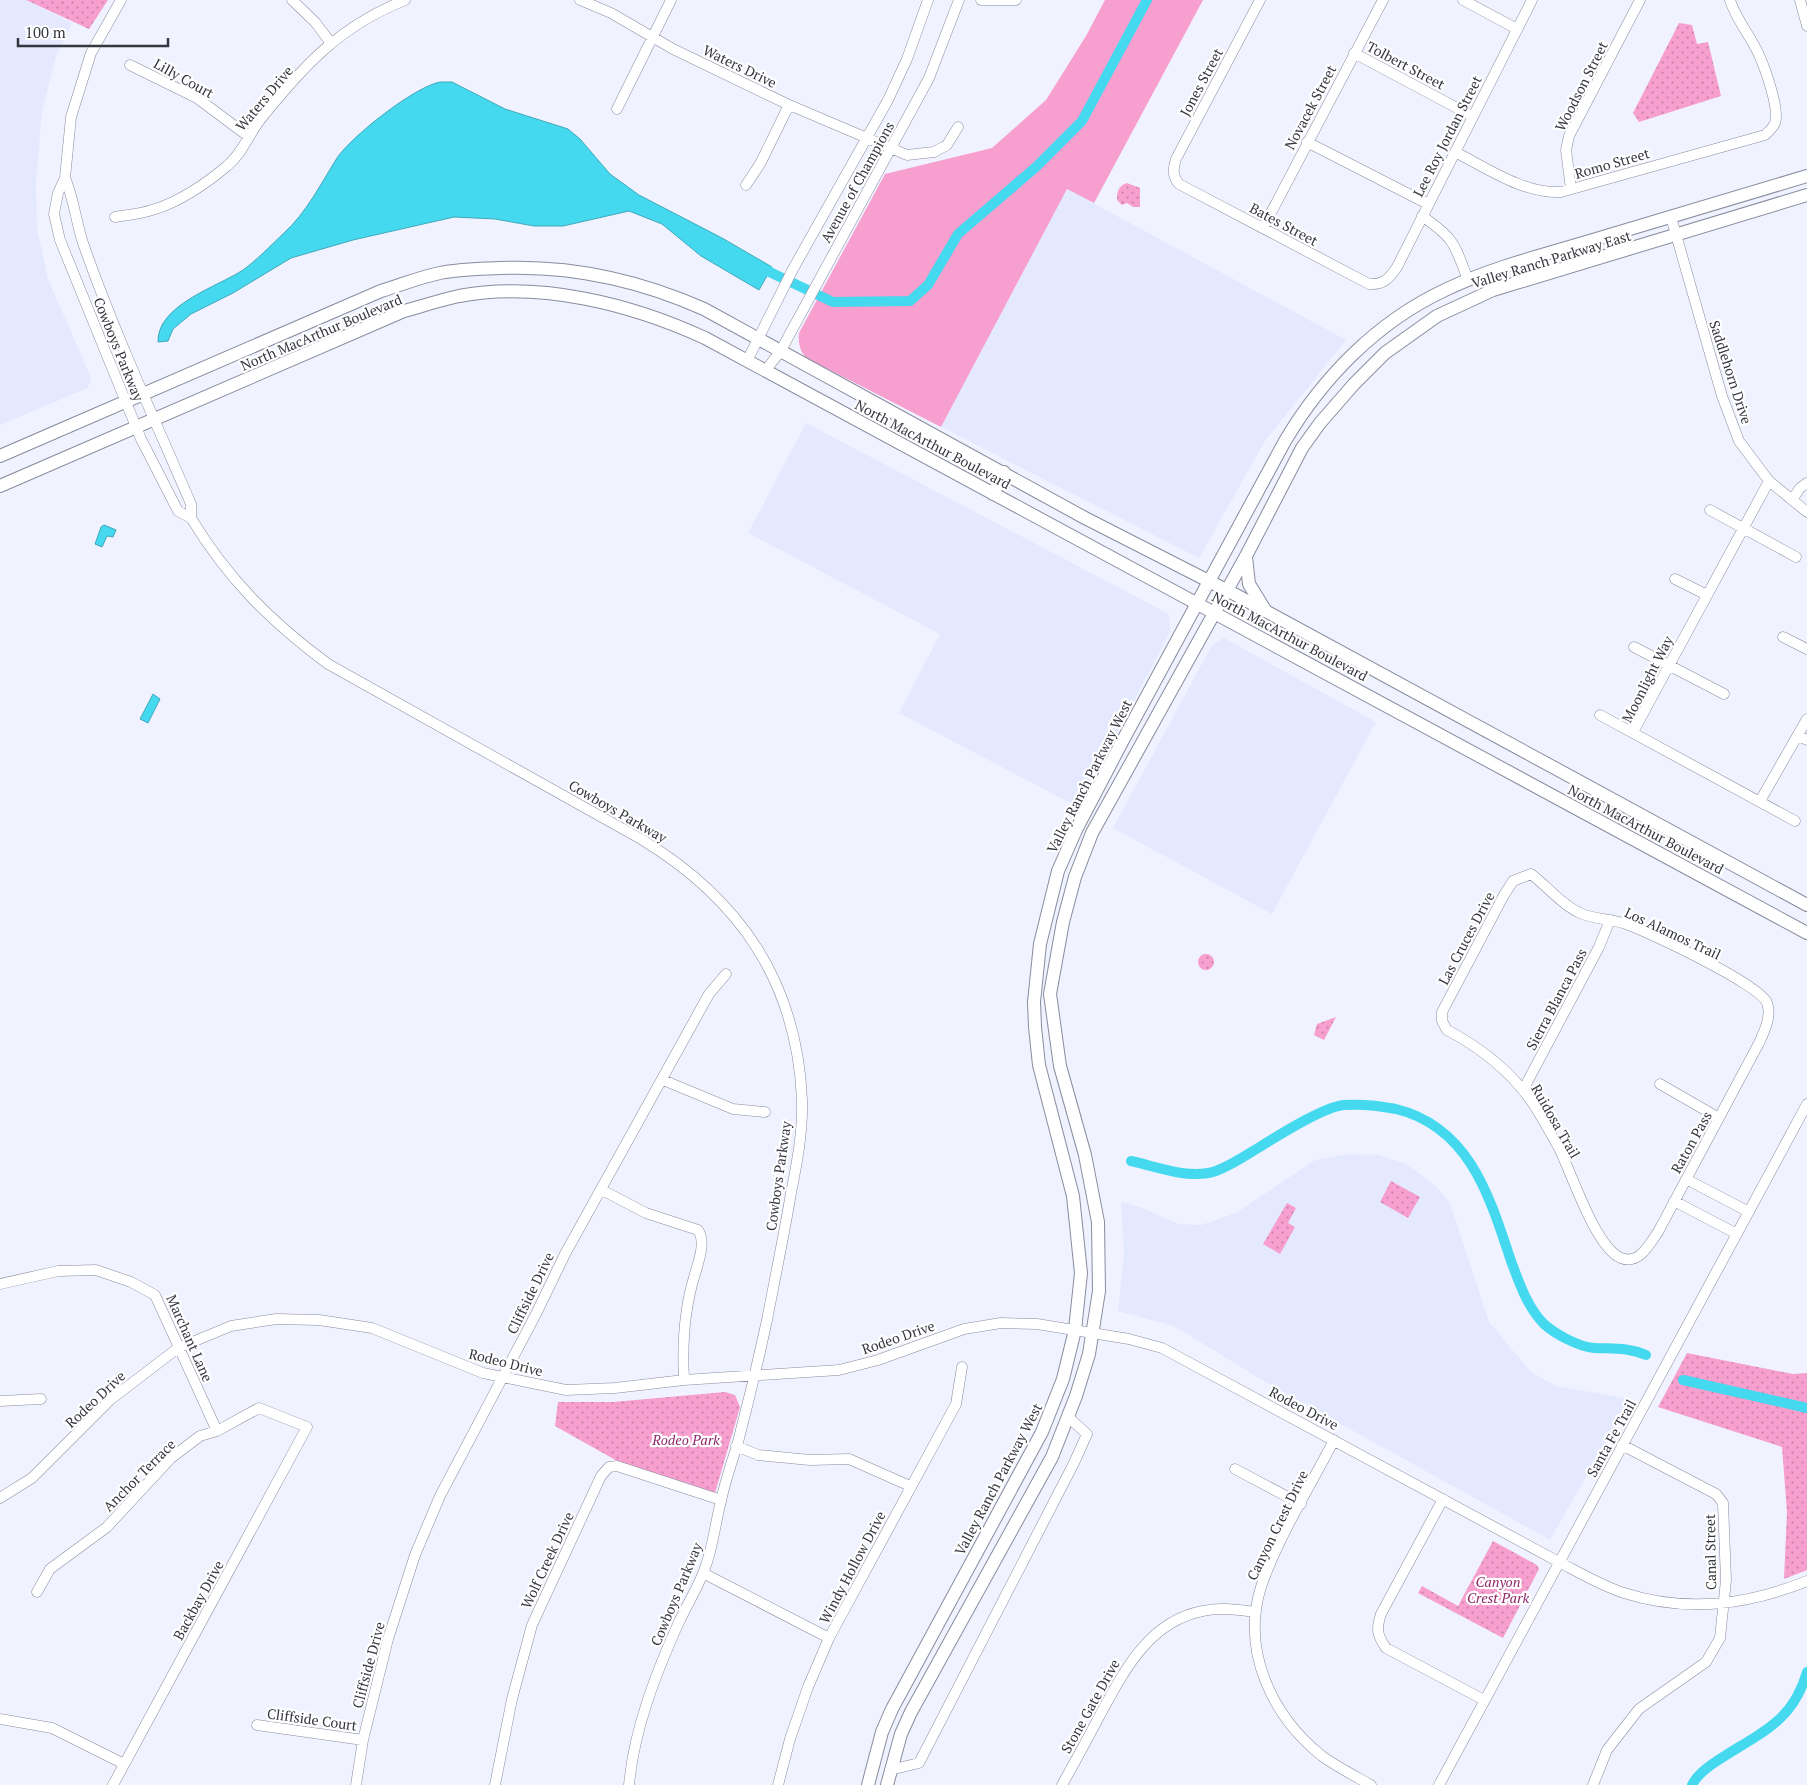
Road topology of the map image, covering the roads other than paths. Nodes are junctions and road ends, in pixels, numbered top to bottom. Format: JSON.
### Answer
{"nodes":[{"id":1,"x":121,"y":0,"type":"edge"},
{"id":2,"x":292,"y":0,"type":"edge"},
{"id":3,"x":405,"y":0,"type":"edge"},
{"id":4,"x":580,"y":0,"type":"edge"},
{"id":5,"x":672,"y":0,"type":"edge"},
{"id":6,"x":928,"y":0,"type":"edge"},
{"id":7,"x":959,"y":0,"type":"edge"},
{"id":8,"x":981,"y":0,"type":"edge"},
{"id":9,"x":1016,"y":0,"type":"edge"},
{"id":10,"x":1260,"y":0,"type":"edge"},
{"id":11,"x":1383,"y":0,"type":"edge"},
{"id":12,"x":1463,"y":0,"type":"edge"},
{"id":13,"x":1532,"y":0,"type":"edge"},
{"id":14,"x":1640,"y":0,"type":"edge"},
{"id":15,"x":1730,"y":0,"type":"edge"},
{"id":16,"x":1800,"y":0,"type":"edge"},
{"id":17,"x":1807,"y":26,"type":"edge"},
{"id":18,"x":1517,"y":29,"type":"junction"},
{"id":19,"x":652,"y":37,"type":"junction"},
{"id":20,"x":330,"y":42,"type":"junction"},
{"id":21,"x":1354,"y":53,"type":"junction"},
{"id":22,"x":130,"y":65,"type":"dead end"},
{"id":23,"x":789,"y":105,"type":"junction"},
{"id":24,"x":617,"y":109,"type":"dead end"},
{"id":25,"x":1472,"y":116,"type":"junction"},
{"id":26,"x":958,"y":127,"type":"dead end"},
{"id":27,"x":248,"y":136,"type":"junction"},
{"id":28,"x":867,"y":137,"type":"junction"},
{"id":29,"x":1307,"y":142,"type":"junction"},
{"id":30,"x":892,"y":148,"type":"junction"},
{"id":31,"x":1455,"y":152,"type":"junction"},
{"id":32,"x":1807,"y":176,"type":"edge"},
{"id":33,"x":65,"y":178,"type":"junction"},
{"id":34,"x":1175,"y":179,"type":"joint"},
{"id":35,"x":746,"y":185,"type":"dead end"},
{"id":36,"x":1571,"y":189,"type":"junction"},
{"id":37,"x":1807,"y":195,"type":"edge"},
{"id":38,"x":1428,"y":204,"type":"junction"},
{"id":39,"x":1422,"y":216,"type":"junction"},
{"id":40,"x":115,"y":217,"type":"dead end"},
{"id":41,"x":1671,"y":217,"type":"junction"},
{"id":42,"x":1263,"y":228,"type":"junction"},
{"id":43,"x":1676,"y":236,"type":"junction"},
{"id":44,"x":1468,"y":280,"type":"junction"},
{"id":45,"x":1383,"y":282,"type":"joint"},
{"id":46,"x":1474,"y":297,"type":"junction"},
{"id":47,"x":758,"y":339,"type":"junction"},
{"id":48,"x":780,"y":352,"type":"junction"},
{"id":49,"x":747,"y":361,"type":"junction"},
{"id":50,"x":765,"y":371,"type":"junction"},
{"id":51,"x":143,"y":395,"type":"junction"},
{"id":52,"x":125,"y":402,"type":"junction"},
{"id":53,"x":1298,"y":419,"type":"junction"},
{"id":54,"x":153,"y":420,"type":"junction"},
{"id":55,"x":136,"y":427,"type":"junction"},
{"id":56,"x":1314,"y":431,"type":"junction"},
{"id":57,"x":0,"y":456,"type":"edge"},
{"id":58,"x":1004,"y":472,"type":"junction"},
{"id":59,"x":1769,"y":481,"type":"junction"},
{"id":60,"x":1807,"y":483,"type":"edge"},
{"id":61,"x":0,"y":486,"type":"edge"},
{"id":62,"x":993,"y":494,"type":"junction"},
{"id":63,"x":1792,"y":500,"type":"junction"},
{"id":64,"x":1710,"y":510,"type":"dead end"},
{"id":65,"x":1807,"y":512,"type":"edge"},
{"id":66,"x":191,"y":518,"type":"junction"},
{"id":67,"x":1742,"y":528,"type":"junction"},
{"id":68,"x":1246,"y":556,"type":"junction"},
{"id":69,"x":1796,"y":557,"type":"dead end"},
{"id":70,"x":1675,"y":579,"type":"dead end"},
{"id":71,"x":1209,"y":581,"type":"junction"},
{"id":72,"x":1226,"y":590,"type":"junction"},
{"id":73,"x":1707,"y":595,"type":"junction"},
{"id":74,"x":1197,"y":604,"type":"junction"},
{"id":75,"x":1214,"y":612,"type":"junction"},
{"id":76,"x":1266,"y":612,"type":"junction"},
{"id":77,"x":1783,"y":637,"type":"dead end"},
{"id":78,"x":1634,"y":647,"type":"dead end"},
{"id":79,"x":1807,"y":649,"type":"edge"},
{"id":80,"x":1669,"y":664,"type":"junction"},
{"id":81,"x":1724,"y":694,"type":"dead end"},
{"id":82,"x":1600,"y":715,"type":"dead end"},
{"id":83,"x":1807,"y":719,"type":"edge"},
{"id":84,"x":1633,"y":732,"type":"junction"},
{"id":85,"x":1802,"y":738,"type":"edge"},
{"id":86,"x":1092,"y":799,"type":"junction"},
{"id":87,"x":1760,"y":802,"type":"junction"},
{"id":88,"x":1106,"y":807,"type":"junction"},
{"id":89,"x":1795,"y":821,"type":"dead end"},
{"id":90,"x":1513,"y":881,"type":"joint"},
{"id":91,"x":1807,"y":905,"type":"edge"},
{"id":92,"x":1610,"y":920,"type":"junction"},
{"id":93,"x":1807,"y":933,"type":"edge"},
{"id":94,"x":1052,"y":973,"type":"junction"},
{"id":95,"x":726,"y":974,"type":"dead end"},
{"id":96,"x":1037,"y":974,"type":"junction"},
{"id":97,"x":1036,"y":989,"type":"junction"},
{"id":98,"x":1051,"y":989,"type":"junction"},
{"id":99,"x":1767,"y":1001,"type":"joint"},
{"id":100,"x":1443,"y":1009,"type":"joint"},
{"id":101,"x":663,"y":1080,"type":"junction"},
{"id":102,"x":1660,"y":1084,"type":"dead end"},
{"id":103,"x":1523,"y":1090,"type":"junction"},
{"id":104,"x":1807,"y":1104,"type":"edge"},
{"id":105,"x":765,"y":1112,"type":"dead end"},
{"id":106,"x":1719,"y":1118,"type":"junction"},
{"id":107,"x":1686,"y":1179,"type":"junction"},
{"id":108,"x":602,"y":1190,"type":"junction"},
{"id":109,"x":1674,"y":1201,"type":"junction"},
{"id":110,"x":1748,"y":1212,"type":"junction"},
{"id":111,"x":1737,"y":1234,"type":"junction"},
{"id":112,"x":1606,"y":1247,"type":"joint"},
{"id":113,"x":0,"y":1284,"type":"edge"},
{"id":114,"x":1075,"y":1330,"type":"junction"},
{"id":115,"x":1093,"y":1333,"type":"junction"},
{"id":116,"x":178,"y":1348,"type":"junction"},
{"id":117,"x":962,"y":1368,"type":"dead end"},
{"id":118,"x":755,"y":1376,"type":"junction"},
{"id":119,"x":503,"y":1378,"type":"junction"},
{"id":120,"x":684,"y":1380,"type":"junction"},
{"id":121,"x":41,"y":1399,"type":"dead end"},
{"id":122,"x":0,"y":1401,"type":"edge"},
{"id":123,"x":1068,"y":1417,"type":"junction"},
{"id":124,"x":307,"y":1427,"type":"joint"},
{"id":125,"x":217,"y":1430,"type":"junction"},
{"id":126,"x":1334,"y":1440,"type":"junction"},
{"id":127,"x":736,"y":1446,"type":"junction"},
{"id":128,"x":1622,"y":1446,"type":"junction"},
{"id":129,"x":1235,"y":1469,"type":"dead end"},
{"id":130,"x":910,"y":1486,"type":"junction"},
{"id":131,"x":0,"y":1498,"type":"edge"},
{"id":132,"x":1443,"y":1499,"type":"junction"},
{"id":133,"x":721,"y":1500,"type":"junction"},
{"id":134,"x":1301,"y":1504,"type":"junction"},
{"id":135,"x":994,"y":1520,"type":"junction"},
{"id":136,"x":1011,"y":1530,"type":"junction"},
{"id":137,"x":1559,"y":1562,"type":"junction"},
{"id":138,"x":703,"y":1573,"type":"junction"},
{"id":139,"x":1807,"y":1581,"type":"edge"},
{"id":140,"x":37,"y":1592,"type":"dead end"},
{"id":141,"x":1724,"y":1603,"type":"junction"},
{"id":142,"x":1256,"y":1612,"type":"junction"},
{"id":143,"x":829,"y":1638,"type":"junction"},
{"id":144,"x":902,"y":1691,"type":"junction"},
{"id":145,"x":1484,"y":1700,"type":"junction"},
{"id":146,"x":918,"y":1701,"type":"junction"},
{"id":147,"x":0,"y":1719,"type":"edge"},
{"id":148,"x":257,"y":1725,"type":"dead end"},
{"id":149,"x":363,"y":1740,"type":"junction"},
{"id":150,"x":124,"y":1764,"type":"junction"},
{"id":151,"x":890,"y":1770,"type":"junction"},
{"id":152,"x":113,"y":1785,"type":"edge"},
{"id":153,"x":356,"y":1785,"type":"edge"},
{"id":154,"x":495,"y":1785,"type":"edge"},
{"id":155,"x":629,"y":1785,"type":"edge"},
{"id":156,"x":778,"y":1785,"type":"edge"},
{"id":157,"x":868,"y":1785,"type":"edge"},
{"id":158,"x":887,"y":1785,"type":"edge"},
{"id":159,"x":1062,"y":1785,"type":"edge"},
{"id":160,"x":1371,"y":1785,"type":"edge"},
{"id":161,"x":1439,"y":1785,"type":"edge"},
{"id":162,"x":1594,"y":1785,"type":"edge"}],
"edges":[{"from":1,"to":33,"type":"street","name":"Cowboys Parkway"},
{"from":2,"to":20,"type":"street"},
{"from":3,"to":20,"type":"street","name":"Waters Drive"},
{"from":4,"to":19,"type":"street","name":"Waters Drive"},
{"from":5,"to":19,"type":"street"},
{"from":6,"to":28,"type":"street","name":"Avenue of Champions"},
{"from":7,"to":30,"type":"street","name":"Avenue of Champions"},
{"from":8,"to":9,"type":"street"},
{"from":10,"to":34,"type":"street","name":"Jones Street"},
{"from":11,"to":21,"type":"street","name":"Novacek Street"},
{"from":12,"to":18,"type":"street"},
{"from":13,"to":18,"type":"street","name":"Lee Roy Jordan Street"},
{"from":14,"to":36,"type":"street","name":"Woodson Street"},
{"from":15,"to":36,"type":"street","name":"Romo Street"},
{"from":16,"to":17,"type":"street"},
{"from":18,"to":25,"type":"street","name":"Lee Roy Jordan Street"},
{"from":19,"to":23,"type":"street","name":"Waters Drive"},
{"from":19,"to":24,"type":"street"},
{"from":20,"to":27,"type":"street","name":"Waters Drive"},
{"from":21,"to":25,"type":"street","name":"Tolbert Street"},
{"from":21,"to":29,"type":"street","name":"Novacek Street"},
{"from":22,"to":27,"type":"street","name":"Lilly Court"},
{"from":23,"to":28,"type":"street","name":"Waters Drive"},
{"from":23,"to":35,"type":"street"},
{"from":25,"to":31,"type":"street","name":"Lee Roy Jordan Street"},
{"from":26,"to":30,"type":"street","name":"Waters Drive"},
{"from":27,"to":40,"type":"street","name":"Waters Drive"},
{"from":28,"to":30,"type":"street","name":"Waters Drive"},
{"from":28,"to":47,"type":"street","name":"Avenue of Champions"},
{"from":29,"to":38,"type":"street"},
{"from":29,"to":42,"type":"street","name":"Novacek Street"},
{"from":30,"to":48,"type":"street","name":"Avenue of Champions"},
{"from":31,"to":36,"type":"street","name":"Romo Street"},
{"from":31,"to":38,"type":"street","name":"Lee Roy Jordan Street"},
{"from":32,"to":41,"type":"main road","name":"Valley Ranch Parkway East"},
{"from":33,"to":51,"type":"street","name":"Cowboys Parkway"},
{"from":33,"to":52,"type":"street","name":"Cowboys Parkway"},
{"from":34,"to":42,"type":"street","name":"Bates Street"},
{"from":37,"to":43,"type":"main road","name":"Valley Ranch Parkway East"},
{"from":38,"to":39,"type":"street","name":"Lee Roy Jordan Street"},
{"from":39,"to":44,"type":"street"},
{"from":39,"to":45,"type":"street","name":"Lee Roy Jordan Street"},
{"from":41,"to":43,"type":"street","name":"Saddlehorn Drive"},
{"from":41,"to":44,"type":"main road","name":"Valley Ranch Parkway East"},
{"from":42,"to":45,"type":"street","name":"Bates Street"},
{"from":43,"to":46,"type":"main road","name":"Valley Ranch Parkway East"},
{"from":43,"to":59,"type":"street","name":"Saddlehorn Drive"},
{"from":44,"to":46,"type":"main road"},
{"from":44,"to":53,"type":"main road","name":"Valley Ranch Parkway East"},
{"from":46,"to":56,"type":"main road","name":"Valley Ranch Parkway East"},
{"from":47,"to":48,"type":"main road","name":"North MacArthur Boulevard"},
{"from":47,"to":49,"type":"street","name":"Avenue of Champions"},
{"from":47,"to":51,"type":"main road","name":"North MacArthur Boulevard"},
{"from":48,"to":50,"type":"street","name":"Avenue of Champions"},
{"from":48,"to":58,"type":"main road","name":"North MacArthur Boulevard"},
{"from":49,"to":50,"type":"main road","name":"North MacArthur Boulevard"},
{"from":49,"to":54,"type":"main road","name":"North MacArthur Boulevard"},
{"from":50,"to":62,"type":"main road","name":"North MacArthur Boulevard"},
{"from":51,"to":52,"type":"main road","name":"North MacArthur Boulevard"},
{"from":51,"to":54,"type":"street","name":"Cowboys Parkway"},
{"from":52,"to":55,"type":"street","name":"Cowboys Parkway"},
{"from":52,"to":57,"type":"main road","name":"North MacArthur Boulevard"},
{"from":53,"to":56,"type":"main road"},
{"from":53,"to":71,"type":"main road","name":"Valley Ranch Parkway East"},
{"from":54,"to":55,"type":"main road","name":"North MacArthur Boulevard"},
{"from":54,"to":66,"type":"street","name":"Cowboys Parkway"},
{"from":55,"to":61,"type":"main road","name":"North MacArthur Boulevard"},
{"from":55,"to":66,"type":"street","name":"Cowboys Parkway"},
{"from":56,"to":68,"type":"main road","name":"Valley Ranch Parkway East"},
{"from":58,"to":62,"type":"main road"},
{"from":58,"to":71,"type":"main road","name":"North MacArthur Boulevard"},
{"from":59,"to":63,"type":"street","name":"Saddlehorn Drive"},
{"from":59,"to":67,"type":"street","name":"Moonlight Way"},
{"from":60,"to":63,"type":"street"},
{"from":62,"to":74,"type":"main road","name":"North MacArthur Boulevard"},
{"from":63,"to":65,"type":"street","name":"Saddlehorn Drive"},
{"from":64,"to":67,"type":"street"},
{"from":66,"to":118,"type":"street","name":"Cowboys Parkway"},
{"from":67,"to":69,"type":"street"},
{"from":67,"to":73,"type":"street","name":"Moonlight Way"},
{"from":68,"to":72,"type":"main road","name":"Valley Ranch Parkway East"},
{"from":68,"to":76,"type":"main road"},
{"from":70,"to":73,"type":"street"},
{"from":71,"to":72,"type":"main road","name":"North MacArthur Boulevard"},
{"from":71,"to":74,"type":"main road","name":"Valley Ranch Parkway West"},
{"from":72,"to":75,"type":"main road","name":"Valley Ranch Parkway East"},
{"from":72,"to":76,"type":"main road","name":"North MacArthur Boulevard"},
{"from":73,"to":80,"type":"street","name":"Moonlight Way"},
{"from":74,"to":75,"type":"main road","name":"North MacArthur Boulevard"},
{"from":74,"to":86,"type":"main road","name":"Valley Ranch Parkway West"},
{"from":75,"to":88,"type":"main road","name":"Valley Ranch Parkway West"},
{"from":75,"to":93,"type":"main road","name":"North MacArthur Boulevard"},
{"from":76,"to":91,"type":"main road","name":"North MacArthur Boulevard"},
{"from":77,"to":79,"type":"street"},
{"from":78,"to":80,"type":"street"},
{"from":80,"to":81,"type":"street"},
{"from":80,"to":84,"type":"street","name":"Moonlight Way"},
{"from":82,"to":84,"type":"street"},
{"from":83,"to":85,"type":"street"},
{"from":84,"to":87,"type":"street","name":"Moonlight Way"},
{"from":85,"to":87,"type":"street"},
{"from":86,"to":88,"type":"main road"},
{"from":86,"to":96,"type":"main road","name":"Valley Ranch Parkway West"},
{"from":87,"to":89,"type":"street","name":"Moonlight Way"},
{"from":88,"to":94,"type":"main road","name":"Valley Ranch Parkway West"},
{"from":90,"to":92,"type":"street","name":"Los Alamos Trail"},
{"from":90,"to":100,"type":"street","name":"Las Cruces Drive"},
{"from":92,"to":99,"type":"street","name":"Los Alamos Trail"},
{"from":92,"to":103,"type":"street","name":"Sierra Blanca Pass"},
{"from":94,"to":96,"type":"main road"},
{"from":94,"to":98,"type":"main road","name":"Valley Ranch Parkway West"},
{"from":95,"to":101,"type":"street","name":"Cliffside Drive"},
{"from":96,"to":97,"type":"main road","name":"Valley Ranch Parkway West"},
{"from":97,"to":98,"type":"main road"},
{"from":97,"to":114,"type":"main road","name":"Valley Ranch Parkway West"},
{"from":98,"to":115,"type":"main road","name":"Valley Ranch Parkway West"},
{"from":99,"to":106,"type":"street","name":"Raton Pass"},
{"from":100,"to":103,"type":"street","name":"Ruidosa Trail"},
{"from":101,"to":105,"type":"street"},
{"from":101,"to":108,"type":"street","name":"Cliffside Drive"},
{"from":102,"to":106,"type":"street"},
{"from":103,"to":112,"type":"street","name":"Ruidosa Trail"},
{"from":104,"to":110,"type":"street","name":"Santa Fe Trail"},
{"from":106,"to":107,"type":"street","name":"Raton Pass"},
{"from":107,"to":109,"type":"street","name":"Raton Pass"},
{"from":107,"to":110,"type":"street"},
{"from":108,"to":119,"type":"street","name":"Cliffside Drive"},
{"from":108,"to":120,"type":"street"},
{"from":109,"to":111,"type":"street"},
{"from":109,"to":112,"type":"street","name":"Raton Pass"},
{"from":110,"to":111,"type":"street","name":"Santa Fe Trail"},
{"from":111,"to":128,"type":"street","name":"Santa Fe Trail"},
{"from":113,"to":116,"type":"street","name":"Marchant Lane"},
{"from":114,"to":115,"type":"street","name":"Rodeo Drive"},
{"from":114,"to":118,"type":"street","name":"Rodeo Drive"},
{"from":114,"to":135,"type":"main road","name":"Valley Ranch Parkway West"},
{"from":115,"to":123,"type":"main road","name":"Valley Ranch Parkway West"},
{"from":115,"to":126,"type":"street","name":"Rodeo Drive"},
{"from":116,"to":119,"type":"street","name":"Rodeo Drive"},
{"from":116,"to":125,"type":"street","name":"Marchant Lane"},
{"from":116,"to":131,"type":"street","name":"Rodeo Drive"},
{"from":117,"to":130,"type":"street","name":"Windy Hollow Drive"},
{"from":118,"to":120,"type":"street","name":"Rodeo Drive"},
{"from":118,"to":127,"type":"street","name":"Cowboys Parkway"},
{"from":119,"to":120,"type":"street","name":"Rodeo Drive"},
{"from":119,"to":149,"type":"street","name":"Cliffside Drive"},
{"from":121,"to":122,"type":"street"},
{"from":123,"to":136,"type":"main road","name":"Valley Ranch Parkway West"},
{"from":123,"to":151,"type":"street"},
{"from":124,"to":125,"type":"street","name":"Anchor Terrace"},
{"from":124,"to":150,"type":"street","name":"Backbay Drive"},
{"from":125,"to":140,"type":"street","name":"Anchor Terrace"},
{"from":126,"to":132,"type":"street","name":"Rodeo Drive"},
{"from":126,"to":134,"type":"street","name":"Canyon Crest Drive"},
{"from":127,"to":130,"type":"street"},
{"from":127,"to":133,"type":"street","name":"Cowboys Parkway"},
{"from":128,"to":137,"type":"street","name":"Santa Fe Trail"},
{"from":128,"to":141,"type":"street","name":"Canal Street"},
{"from":129,"to":134,"type":"street"},
{"from":130,"to":143,"type":"street","name":"Windy Hollow Drive"},
{"from":132,"to":137,"type":"street","name":"Rodeo Drive"},
{"from":132,"to":145,"type":"street"},
{"from":133,"to":138,"type":"street","name":"Cowboys Parkway"},
{"from":133,"to":154,"type":"street","name":"Wolf Creek Drive"},
{"from":134,"to":142,"type":"street","name":"Canyon Crest Drive"},
{"from":135,"to":136,"type":"main road"},
{"from":135,"to":144,"type":"main road","name":"Valley Ranch Parkway West"},
{"from":136,"to":146,"type":"main road","name":"Valley Ranch Parkway West"},
{"from":137,"to":141,"type":"street","name":"Rodeo Drive"},
{"from":137,"to":145,"type":"street","name":"Santa Fe Trail"},
{"from":138,"to":143,"type":"street"},
{"from":138,"to":155,"type":"street","name":"Cowboys Parkway"},
{"from":139,"to":141,"type":"street","name":"Rodeo Drive"},
{"from":141,"to":162,"type":"street","name":"Canal Street"},
{"from":142,"to":159,"type":"street","name":"Stone Gate Drive"},
{"from":142,"to":160,"type":"street","name":"Canyon Crest Drive"},
{"from":143,"to":156,"type":"street","name":"Windy Hollow Drive"},
{"from":144,"to":146,"type":"main road"},
{"from":144,"to":157,"type":"main road","name":"Valley Ranch Parkway West"},
{"from":145,"to":161,"type":"street","name":"Santa Fe Trail"},
{"from":146,"to":151,"type":"main road","name":"Valley Ranch Parkway West"},
{"from":147,"to":150,"type":"street"},
{"from":148,"to":149,"type":"street","name":"Cliffside Court"},
{"from":149,"to":153,"type":"street","name":"Cliffside Drive"},
{"from":150,"to":152,"type":"street","name":"Backbay Drive"},
{"from":151,"to":158,"type":"main road","name":"Valley Ranch Parkway West"}]}
